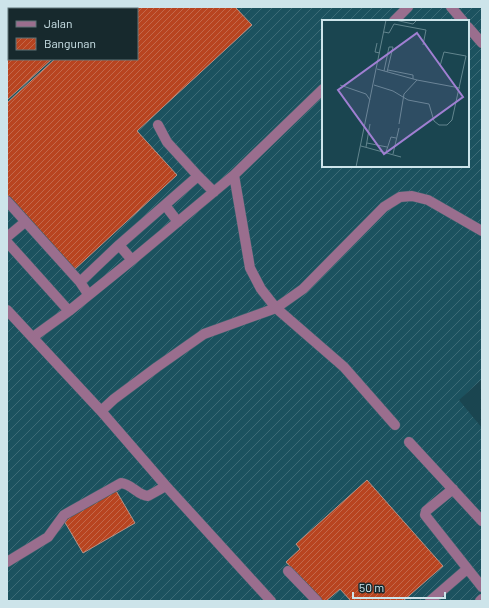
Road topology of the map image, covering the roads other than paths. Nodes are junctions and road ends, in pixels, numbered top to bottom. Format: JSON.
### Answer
{"nodes":[{"id":1,"x":408,"y":7,"type":"edge"},
{"id":2,"x":451,"y":7,"type":"edge"},
{"id":3,"x":395,"y":20,"type":"edge"},
{"id":4,"x":462,"y":20,"type":"edge"},
{"id":5,"x":469,"y":28,"type":"edge"},
{"id":6,"x":482,"y":43,"type":"edge"},
{"id":7,"x":322,"y":90,"type":"edge"},
{"id":8,"x":158,"y":125,"type":"dead end"},
{"id":9,"x":234,"y":175,"type":"junction"},
{"id":10,"x":198,"y":176,"type":"junction"},
{"id":11,"x":214,"y":192,"type":"junction"},
{"id":12,"x":7,"y":201,"type":"edge"},
{"id":13,"x":165,"y":205,"type":"junction"},
{"id":14,"x":25,"y":222,"type":"junction"},
{"id":15,"x":178,"y":222,"type":"junction"},
{"id":16,"x":482,"y":231,"type":"edge"},
{"id":17,"x":7,"y":237,"type":"edge"},
{"id":18,"x":7,"y":242,"type":"edge"},
{"id":19,"x":119,"y":245,"type":"junction"},
{"id":20,"x":132,"y":260,"type":"junction"},
{"id":21,"x":80,"y":282,"type":"junction"},
{"id":22,"x":88,"y":294,"type":"junction"},
{"id":23,"x":276,"y":308,"type":"junction"},
{"id":24,"x":7,"y":310,"type":"edge"},
{"id":25,"x":69,"y":311,"type":"junction"},
{"id":26,"x":33,"y":337,"type":"junction"},
{"id":27,"x":101,"y":411,"type":"junction"},
{"id":28,"x":395,"y":425,"type":"dead end"},
{"id":29,"x":409,"y":442,"type":"dead end"},
{"id":30,"x":166,"y":486,"type":"junction"},
{"id":31,"x":453,"y":489,"type":"junction"},
{"id":32,"x":482,"y":521,"type":"edge"},
{"id":33,"x":7,"y":562,"type":"edge"},
{"id":34,"x":467,"y":568,"type":"junction"},
{"id":35,"x":288,"y":571,"type":"dead end"},
{"id":36,"x":482,"y":587,"type":"edge"},
{"id":37,"x":271,"y":601,"type":"edge"},
{"id":38,"x":317,"y":601,"type":"edge"},
{"id":39,"x":430,"y":601,"type":"edge"}],
"edges":[{"from":1,"to":3,"type":"street"},
{"from":2,"to":4,"type":"street"},
{"from":5,"to":6,"type":"street"},
{"from":7,"to":9,"type":"street"},
{"from":8,"to":10,"type":"street"},
{"from":9,"to":11,"type":"street"},
{"from":9,"to":23,"type":"street"},
{"from":10,"to":11,"type":"street"},
{"from":10,"to":13,"type":"street"},
{"from":11,"to":15,"type":"street"},
{"from":12,"to":14,"type":"street"},
{"from":13,"to":15,"type":"street"},
{"from":13,"to":19,"type":"street"},
{"from":14,"to":17,"type":"street"},
{"from":14,"to":21,"type":"street"},
{"from":15,"to":20,"type":"street"},
{"from":16,"to":23,"type":"street"},
{"from":18,"to":25,"type":"street"},
{"from":19,"to":20,"type":"street"},
{"from":19,"to":21,"type":"street"},
{"from":20,"to":22,"type":"street"},
{"from":21,"to":22,"type":"street"},
{"from":22,"to":25,"type":"street"},
{"from":23,"to":27,"type":"street"},
{"from":23,"to":28,"type":"street"},
{"from":24,"to":26,"type":"street"},
{"from":25,"to":26,"type":"street"},
{"from":26,"to":27,"type":"street"},
{"from":27,"to":30,"type":"street"},
{"from":29,"to":31,"type":"street"},
{"from":30,"to":33,"type":"street"},
{"from":30,"to":37,"type":"street"},
{"from":31,"to":32,"type":"street"},
{"from":31,"to":34,"type":"street"},
{"from":34,"to":36,"type":"street"},
{"from":34,"to":39,"type":"street"},
{"from":35,"to":38,"type":"street"}]}
